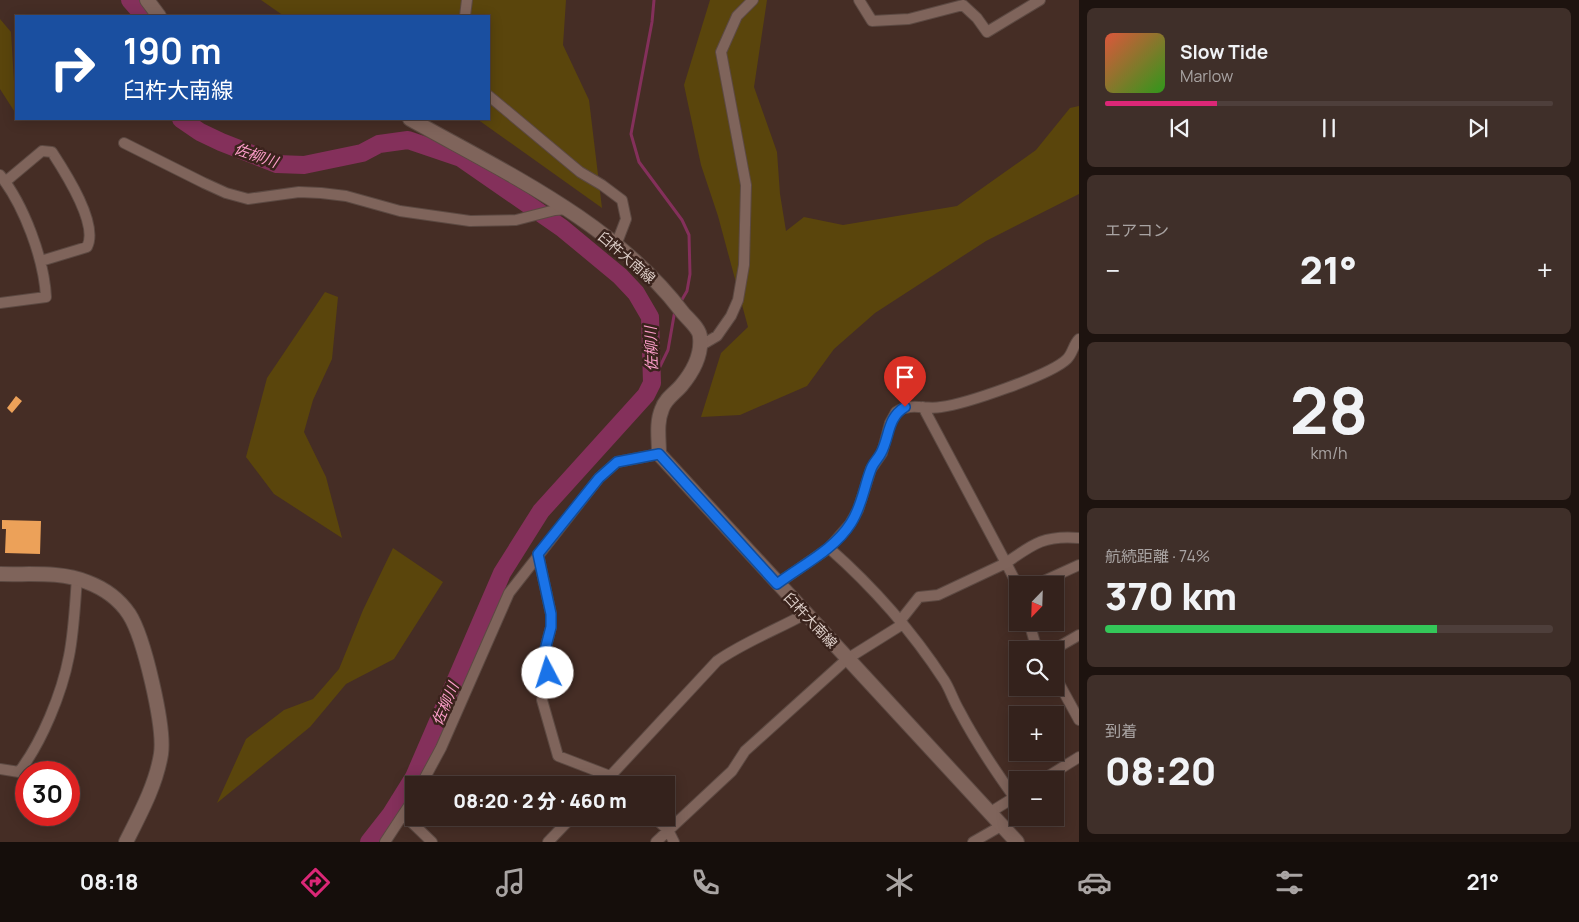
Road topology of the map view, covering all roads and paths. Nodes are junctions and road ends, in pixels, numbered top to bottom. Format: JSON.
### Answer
{"nodes":[{"id":1,"x":147,"y":0,"type":"edge"},
{"id":2,"x":467,"y":0,"type":"edge"},
{"id":3,"x":753,"y":0,"type":"edge"},
{"id":4,"x":859,"y":0,"type":"edge"},
{"id":5,"x":1040,"y":0,"type":"edge"},
{"id":6,"x":158,"y":15,"type":"edge"},
{"id":7,"x":465,"y":15,"type":"edge"},
{"id":8,"x":490,"y":97,"type":"edge"},
{"id":9,"x":412,"y":120,"type":"edge"},
{"id":10,"x":124,"y":143,"type":"dead end"},
{"id":11,"x":3,"y":178,"type":"edge"},
{"id":12,"x":568,"y":209,"type":"junction"},
{"id":13,"x":616,"y":245,"type":"junction"},
{"id":14,"x":41,"y":261,"type":"junction"},
{"id":15,"x":0,"y":303,"type":"edge"},
{"id":16,"x":1079,"y":339,"type":"edge"},
{"id":17,"x":700,"y":346,"type":"junction"},
{"id":18,"x":923,"y":407,"type":"junction"},
{"id":19,"x":659,"y":454,"type":"junction"},
{"id":20,"x":1079,"y":538,"type":"edge"},
{"id":21,"x":829,"y":548,"type":"junction"},
{"id":22,"x":538,"y":554,"type":"junction"},
{"id":23,"x":1006,"y":563,"type":"junction"},
{"id":24,"x":1079,"y":565,"type":"edge"},
{"id":25,"x":0,"y":574,"type":"edge"},
{"id":26,"x":1013,"y":576,"type":"edge"},
{"id":27,"x":1055,"y":576,"type":"edge"},
{"id":28,"x":77,"y":578,"type":"junction"},
{"id":29,"x":777,"y":584,"type":"junction"},
{"id":30,"x":805,"y":614,"type":"junction"},
{"id":31,"x":901,"y":623,"type":"junction"},
{"id":32,"x":1079,"y":635,"type":"edge"},
{"id":33,"x":1064,"y":644,"type":"edge"},
{"id":34,"x":847,"y":659,"type":"junction"},
{"id":35,"x":1064,"y":692,"type":"edge"},
{"id":36,"x":1079,"y":720,"type":"edge"},
{"id":37,"x":1079,"y":757,"type":"edge"},
{"id":38,"x":0,"y":769,"type":"edge"},
{"id":39,"x":1056,"y":771,"type":"edge"},
{"id":40,"x":426,"y":776,"type":"edge"},
{"id":41,"x":610,"y":776,"type":"joint"},
{"id":42,"x":1009,"y":788,"type":"edge"},
{"id":43,"x":1009,"y":800,"type":"edge"},
{"id":44,"x":989,"y":813,"type":"junction"},
{"id":45,"x":404,"y":815,"type":"joint"},
{"id":46,"x":563,"y":826,"type":"edge"},
{"id":47,"x":664,"y":826,"type":"edge"},
{"id":48,"x":1001,"y":826,"type":"junction"},
{"id":49,"x":668,"y":830,"type":"junction"},
{"id":50,"x":126,"y":842,"type":"edge"},
{"id":51,"x":385,"y":842,"type":"edge"},
{"id":52,"x":432,"y":842,"type":"edge"},
{"id":53,"x":548,"y":842,"type":"edge"},
{"id":54,"x":656,"y":842,"type":"edge"},
{"id":55,"x":674,"y":842,"type":"edge"},
{"id":56,"x":973,"y":842,"type":"edge"},
{"id":57,"x":1017,"y":842,"type":"edge"}],
"edges":[{"from":1,"to":6,"type":"main road"},
{"from":2,"to":7,"type":"street"},
{"from":3,"to":17,"type":"street"},
{"from":4,"to":5,"type":"street"},
{"from":8,"to":13,"type":"street"},
{"from":9,"to":12,"type":"main road","name":"臼杵大南線"},
{"from":10,"to":12,"type":"street"},
{"from":11,"to":14,"type":"street"},
{"from":11,"to":14,"type":"street"},
{"from":12,"to":13,"type":"main road","name":"臼杵大南線"},
{"from":13,"to":17,"type":"main road","name":"臼杵大南線"},
{"from":14,"to":15,"type":"street"},
{"from":16,"to":18,"type":"street"},
{"from":17,"to":19,"type":"main road"},
{"from":18,"to":21,"type":"street"},
{"from":18,"to":23,"type":"street"},
{"from":19,"to":22,"type":"street"},
{"from":19,"to":29,"type":"main road","name":"臼杵大南線"},
{"from":20,"to":23,"type":"street"},
{"from":21,"to":29,"type":"street"},
{"from":21,"to":31,"type":"street"},
{"from":22,"to":40,"type":"street"},
{"from":22,"to":41,"type":"street"},
{"from":23,"to":26,"type":"street"},
{"from":23,"to":31,"type":"street"},
{"from":24,"to":27,"type":"street"},
{"from":25,"to":28,"type":"main road"},
{"from":28,"to":38,"type":"street"},
{"from":28,"to":50,"type":"main road"},
{"from":29,"to":30,"type":"main road","name":"臼杵大南線"},
{"from":30,"to":34,"type":"main road","name":"臼杵大南線"},
{"from":30,"to":41,"type":"street"},
{"from":31,"to":34,"type":"street"},
{"from":31,"to":42,"type":"street"},
{"from":32,"to":33,"type":"street"},
{"from":34,"to":44,"type":"main road","name":"臼杵大南線"},
{"from":34,"to":49,"type":"street"},
{"from":35,"to":36,"type":"street"},
{"from":37,"to":39,"type":"street"},
{"from":43,"to":44,"type":"street"},
{"from":44,"to":48,"type":"main road","name":"臼杵大南線"},
{"from":45,"to":51,"type":"street"},
{"from":45,"to":52,"type":"street"},
{"from":46,"to":53,"type":"street"},
{"from":47,"to":49,"type":"street"},
{"from":48,"to":56,"type":"street"},
{"from":48,"to":57,"type":"main road","name":"臼杵大南線"},
{"from":49,"to":54,"type":"street"},
{"from":49,"to":55,"type":"street"}]}
